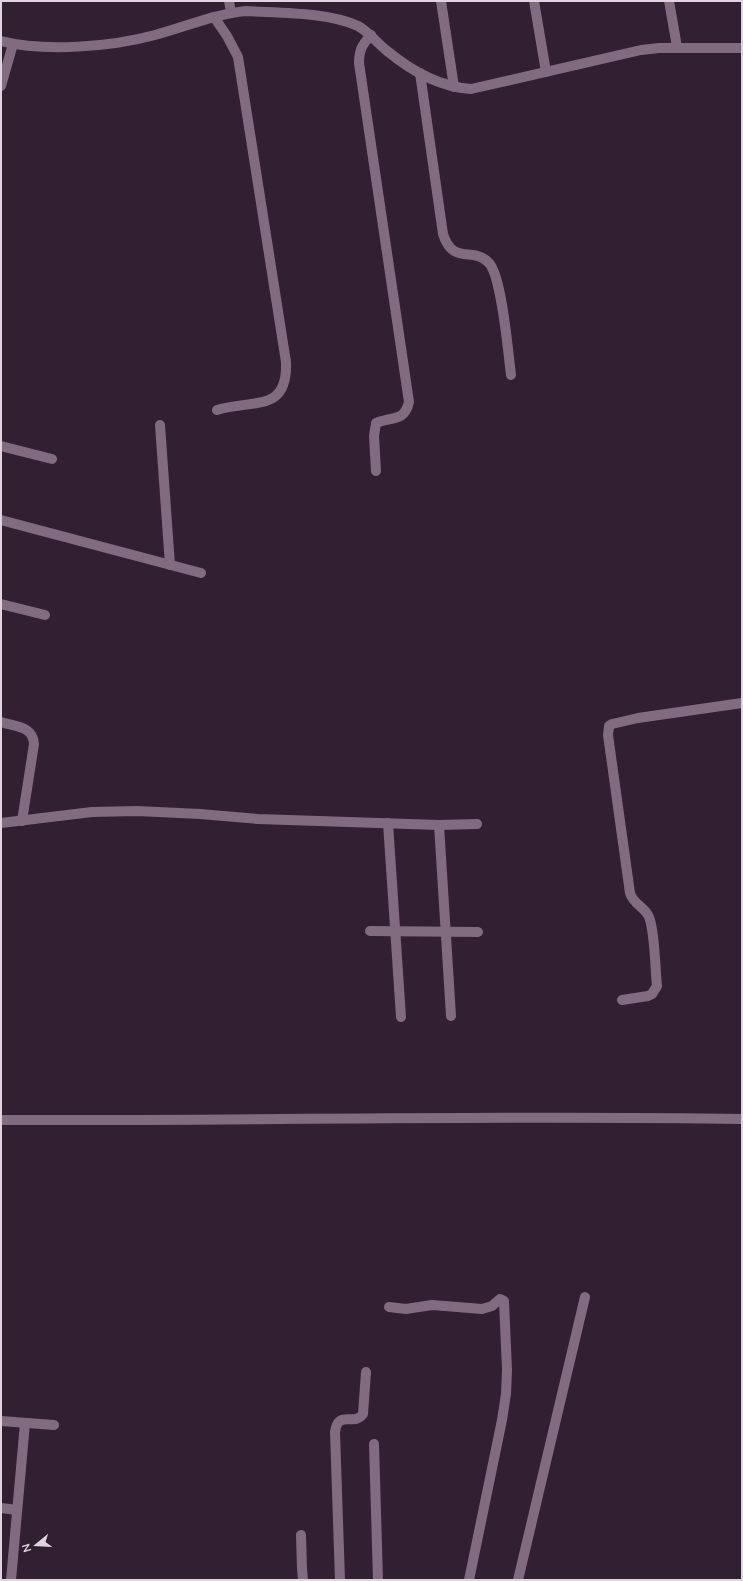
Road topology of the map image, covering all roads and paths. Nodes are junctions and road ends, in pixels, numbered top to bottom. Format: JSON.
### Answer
{"nodes":[{"id":1,"x":229,"y":1,"type":"edge"},
{"id":2,"x":441,"y":1,"type":"edge"},
{"id":3,"x":534,"y":1,"type":"edge"},
{"id":4,"x":669,"y":1,"type":"edge"},
{"id":5,"x":231,"y":13,"type":"junction"},
{"id":6,"x":214,"y":17,"type":"junction"},
{"id":7,"x":371,"y":35,"type":"junction"},
{"id":8,"x":1,"y":41,"type":"edge"},
{"id":9,"x":13,"y":44,"type":"junction"},
{"id":10,"x":677,"y":47,"type":"junction"},
{"id":11,"x":742,"y":48,"type":"edge"},
{"id":12,"x":546,"y":72,"type":"junction"},
{"id":13,"x":420,"y":73,"type":"junction"},
{"id":14,"x":1,"y":86,"type":"edge"},
{"id":15,"x":454,"y":87,"type":"junction"},
{"id":16,"x":511,"y":375,"type":"dead end"},
{"id":17,"x":217,"y":410,"type":"dead end"},
{"id":18,"x":160,"y":425,"type":"dead end"},
{"id":19,"x":1,"y":446,"type":"edge"},
{"id":20,"x":52,"y":459,"type":"dead end"},
{"id":21,"x":376,"y":471,"type":"dead end"},
{"id":22,"x":1,"y":520,"type":"edge"},
{"id":23,"x":170,"y":565,"type":"junction"},
{"id":24,"x":201,"y":573,"type":"dead end"},
{"id":25,"x":1,"y":604,"type":"edge"},
{"id":26,"x":45,"y":615,"type":"dead end"},
{"id":27,"x":742,"y":703,"type":"edge"},
{"id":28,"x":1,"y":722,"type":"edge"},
{"id":29,"x":22,"y":821,"type":"junction"},
{"id":30,"x":1,"y":822,"type":"edge"},
{"id":31,"x":388,"y":823,"type":"junction"},
{"id":32,"x":477,"y":824,"type":"dead end"},
{"id":33,"x":439,"y":825,"type":"junction"},
{"id":34,"x":370,"y":931,"type":"dead end"},
{"id":35,"x":395,"y":931,"type":"junction"},
{"id":36,"x":446,"y":932,"type":"junction"},
{"id":37,"x":478,"y":932,"type":"dead end"},
{"id":38,"x":622,"y":1000,"type":"dead end"},
{"id":39,"x":451,"y":1016,"type":"dead end"},
{"id":40,"x":400,"y":1017,"type":"dead end"},
{"id":41,"x":742,"y":1119,"type":"edge"},
{"id":42,"x":1,"y":1120,"type":"edge"},
{"id":43,"x":585,"y":1297,"type":"dead end"},
{"id":44,"x":389,"y":1307,"type":"dead end"},
{"id":45,"x":366,"y":1372,"type":"dead end"},
{"id":46,"x":1,"y":1421,"type":"edge"},
{"id":47,"x":25,"y":1423,"type":"junction"},
{"id":48,"x":54,"y":1425,"type":"dead end"},
{"id":49,"x":374,"y":1444,"type":"dead end"},
{"id":50,"x":1,"y":1508,"type":"edge"},
{"id":51,"x":17,"y":1510,"type":"junction"},
{"id":52,"x":301,"y":1535,"type":"dead end"},
{"id":53,"x":11,"y":1580,"type":"edge"},
{"id":54,"x":304,"y":1580,"type":"edge"},
{"id":55,"x":340,"y":1580,"type":"edge"},
{"id":56,"x":378,"y":1580,"type":"edge"},
{"id":57,"x":469,"y":1580,"type":"edge"},
{"id":58,"x":518,"y":1580,"type":"edge"}],
"edges":[{"from":1,"to":5,"type":"street"},
{"from":2,"to":15,"type":"street"},
{"from":3,"to":12,"type":"street"},
{"from":4,"to":10,"type":"street"},
{"from":5,"to":6,"type":"street"},
{"from":5,"to":7,"type":"street"},
{"from":6,"to":9,"type":"street"},
{"from":6,"to":17,"type":"street"},
{"from":7,"to":13,"type":"street"},
{"from":7,"to":21,"type":"street"},
{"from":8,"to":9,"type":"street"},
{"from":9,"to":14,"type":"street"},
{"from":10,"to":11,"type":"street"},
{"from":10,"to":12,"type":"street"},
{"from":12,"to":15,"type":"street"},
{"from":13,"to":15,"type":"street"},
{"from":13,"to":16,"type":"street"},
{"from":18,"to":23,"type":"street"},
{"from":19,"to":20,"type":"street"},
{"from":22,"to":23,"type":"street"},
{"from":23,"to":24,"type":"street"},
{"from":25,"to":26,"type":"street"},
{"from":27,"to":38,"type":"street"},
{"from":28,"to":29,"type":"street"},
{"from":29,"to":30,"type":"street"},
{"from":29,"to":31,"type":"street"},
{"from":31,"to":33,"type":"street"},
{"from":31,"to":35,"type":"street"},
{"from":32,"to":33,"type":"street"},
{"from":33,"to":36,"type":"street"},
{"from":34,"to":35,"type":"street"},
{"from":35,"to":36,"type":"street"},
{"from":35,"to":40,"type":"street"},
{"from":36,"to":37,"type":"street"},
{"from":36,"to":39,"type":"street"},
{"from":41,"to":42,"type":"street"},
{"from":43,"to":58,"type":"street"},
{"from":44,"to":57,"type":"street"},
{"from":45,"to":55,"type":"street"},
{"from":46,"to":47,"type":"street"},
{"from":47,"to":48,"type":"street"},
{"from":47,"to":51,"type":"street"},
{"from":49,"to":56,"type":"street"},
{"from":50,"to":51,"type":"street"},
{"from":51,"to":53,"type":"street"},
{"from":52,"to":54,"type":"street"}]}
